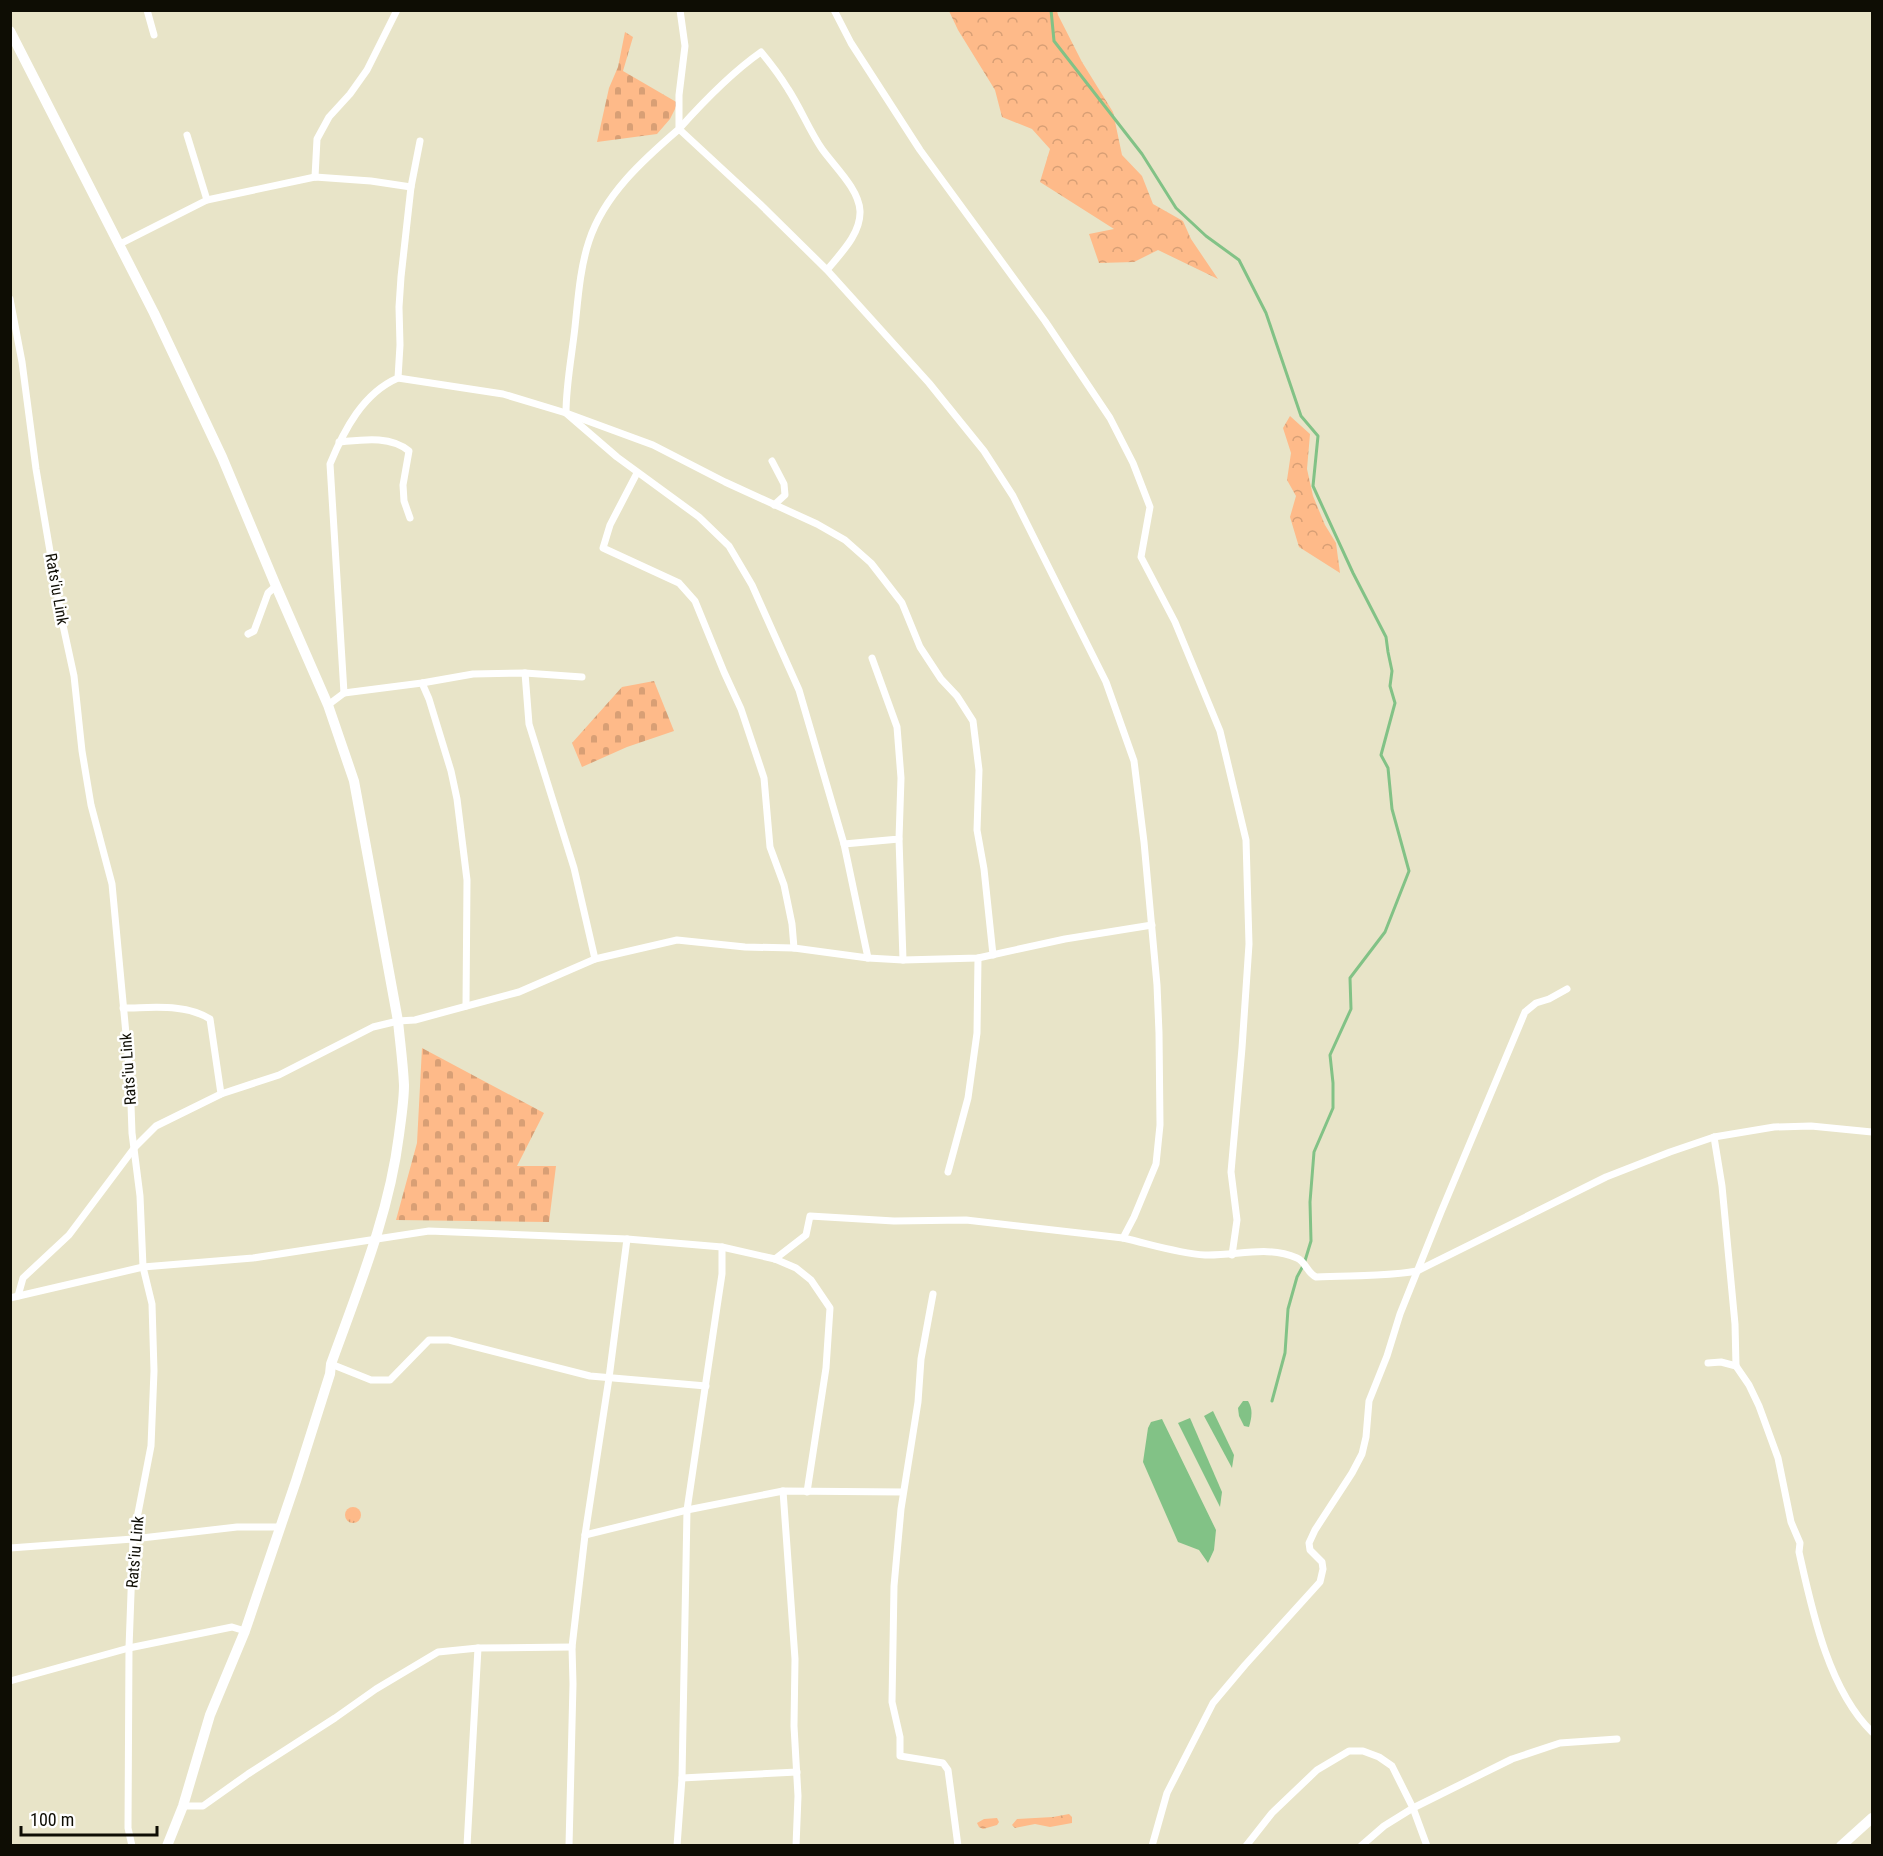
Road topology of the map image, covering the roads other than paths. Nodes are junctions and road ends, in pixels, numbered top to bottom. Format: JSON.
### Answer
{"nodes":[{"id":1,"x":147,"y":10,"type":"edge"},
{"id":2,"x":397,"y":10,"type":"edge"},
{"id":3,"x":680,"y":10,"type":"edge"},
{"id":4,"x":834,"y":10,"type":"edge"},
{"id":5,"x":154,"y":35,"type":"dead end"},
{"id":6,"x":12,"y":39,"type":"edge"},
{"id":7,"x":679,"y":129,"type":"junction"},
{"id":8,"x":187,"y":135,"type":"dead end"},
{"id":9,"x":420,"y":141,"type":"dead end"},
{"id":10,"x":315,"y":177,"type":"junction"},
{"id":11,"x":411,"y":187,"type":"junction"},
{"id":12,"x":207,"y":200,"type":"junction"},
{"id":13,"x":118,"y":245,"type":"junction"},
{"id":14,"x":827,"y":270,"type":"junction"},
{"id":15,"x":10,"y":299,"type":"edge"},
{"id":16,"x":398,"y":378,"type":"junction"},
{"id":17,"x":566,"y":413,"type":"junction"},
{"id":18,"x":339,"y":442,"type":"junction"},
{"id":19,"x":772,"y":461,"type":"dead end"},
{"id":20,"x":637,"y":472,"type":"junction"},
{"id":21,"x":774,"y":505,"type":"junction"},
{"id":22,"x":410,"y":518,"type":"dead end"},
{"id":23,"x":276,"y":586,"type":"junction"},
{"id":24,"x":248,"y":634,"type":"dead end"},
{"id":25,"x":872,"y":658,"type":"dead end"},
{"id":26,"x":525,"y":673,"type":"junction"},
{"id":27,"x":582,"y":677,"type":"dead end"},
{"id":28,"x":422,"y":683,"type":"junction"},
{"id":29,"x":344,"y":693,"type":"junction"},
{"id":30,"x":328,"y":705,"type":"junction"},
{"id":31,"x":900,"y":839,"type":"junction"},
{"id":32,"x":844,"y":844,"type":"junction"},
{"id":33,"x":1152,"y":926,"type":"junction"},
{"id":34,"x":794,"y":948,"type":"junction"},
{"id":35,"x":993,"y":955,"type":"junction"},
{"id":36,"x":868,"y":958,"type":"junction"},
{"id":37,"x":978,"y":958,"type":"junction"},
{"id":38,"x":595,"y":959,"type":"junction"},
{"id":39,"x":903,"y":960,"type":"junction"},
{"id":40,"x":1567,"y":989,"type":"dead end"},
{"id":41,"x":466,"y":1006,"type":"junction"},
{"id":42,"x":123,"y":1008,"type":"junction"},
{"id":43,"x":398,"y":1021,"type":"junction"},
{"id":44,"x":222,"y":1094,"type":"junction"},
{"id":45,"x":1872,"y":1132,"type":"edge"},
{"id":46,"x":1714,"y":1137,"type":"junction"},
{"id":47,"x":135,"y":1147,"type":"junction"},
{"id":48,"x":948,"y":1172,"type":"dead end"},
{"id":49,"x":1123,"y":1238,"type":"junction"},
{"id":50,"x":376,"y":1239,"type":"junction"},
{"id":51,"x":627,"y":1239,"type":"junction"},
{"id":52,"x":722,"y":1247,"type":"junction"},
{"id":53,"x":1232,"y":1255,"type":"junction"},
{"id":54,"x":775,"y":1258,"type":"junction"},
{"id":55,"x":143,"y":1267,"type":"junction"},
{"id":56,"x":1418,"y":1271,"type":"junction"},
{"id":57,"x":933,"y":1294,"type":"dead end"},
{"id":58,"x":14,"y":1297,"type":"edge"},
{"id":59,"x":1708,"y":1363,"type":"dead end"},
{"id":60,"x":331,"y":1364,"type":"junction"},
{"id":61,"x":1736,"y":1366,"type":"junction"},
{"id":62,"x":609,"y":1378,"type":"junction"},
{"id":63,"x":706,"y":1386,"type":"junction"},
{"id":64,"x":783,"y":1491,"type":"junction"},
{"id":65,"x":807,"y":1492,"type":"junction"},
{"id":66,"x":903,"y":1492,"type":"junction"},
{"id":67,"x":687,"y":1510,"type":"junction"},
{"id":68,"x":280,"y":1527,"type":"junction"},
{"id":69,"x":585,"y":1535,"type":"junction"},
{"id":70,"x":133,"y":1539,"type":"junction"},
{"id":71,"x":10,"y":1548,"type":"edge"},
{"id":72,"x":245,"y":1631,"type":"junction"},
{"id":73,"x":572,"y":1647,"type":"junction"},
{"id":74,"x":129,"y":1648,"type":"junction"},
{"id":75,"x":478,"y":1648,"type":"junction"},
{"id":76,"x":10,"y":1681,"type":"edge"},
{"id":77,"x":1872,"y":1732,"type":"edge"},
{"id":78,"x":1617,"y":1739,"type":"dead end"},
{"id":79,"x":797,"y":1772,"type":"junction"},
{"id":80,"x":682,"y":1778,"type":"junction"},
{"id":81,"x":183,"y":1806,"type":"junction"},
{"id":82,"x":1413,"y":1808,"type":"junction"},
{"id":83,"x":1872,"y":1818,"type":"edge"},
{"id":84,"x":132,"y":1845,"type":"edge"},
{"id":85,"x":167,"y":1845,"type":"edge"},
{"id":86,"x":467,"y":1845,"type":"edge"},
{"id":87,"x":569,"y":1845,"type":"edge"},
{"id":88,"x":677,"y":1845,"type":"edge"},
{"id":89,"x":796,"y":1845,"type":"edge"},
{"id":90,"x":958,"y":1845,"type":"edge"},
{"id":91,"x":1152,"y":1845,"type":"edge"},
{"id":92,"x":1246,"y":1845,"type":"edge"},
{"id":93,"x":1361,"y":1845,"type":"edge"},
{"id":94,"x":1427,"y":1845,"type":"edge"},
{"id":95,"x":1841,"y":1845,"type":"edge"}],
"edges":[{"from":1,"to":5,"type":"street"},
{"from":2,"to":10,"type":"street"},
{"from":3,"to":7,"type":"street"},
{"from":4,"to":53,"type":"street"},
{"from":6,"to":13,"type":"main road"},
{"from":7,"to":14,"type":"street"},
{"from":7,"to":14,"type":"street"},
{"from":7,"to":17,"type":"street"},
{"from":8,"to":12,"type":"street"},
{"from":9,"to":11,"type":"street"},
{"from":10,"to":11,"type":"street"},
{"from":10,"to":12,"type":"street"},
{"from":11,"to":16,"type":"street"},
{"from":12,"to":13,"type":"street"},
{"from":13,"to":23,"type":"main road"},
{"from":14,"to":33,"type":"street"},
{"from":15,"to":42,"type":"street","name":"Rats'iu Link"},
{"from":16,"to":17,"type":"street"},
{"from":16,"to":18,"type":"street"},
{"from":17,"to":20,"type":"street"},
{"from":17,"to":21,"type":"street"},
{"from":18,"to":22,"type":"street"},
{"from":18,"to":29,"type":"street"},
{"from":19,"to":21,"type":"street"},
{"from":20,"to":32,"type":"street"},
{"from":20,"to":34,"type":"street"},
{"from":21,"to":35,"type":"street"},
{"from":23,"to":24,"type":"street"},
{"from":23,"to":30,"type":"main road"},
{"from":25,"to":31,"type":"street"},
{"from":26,"to":27,"type":"street"},
{"from":26,"to":28,"type":"street"},
{"from":26,"to":38,"type":"street"},
{"from":28,"to":29,"type":"street"},
{"from":28,"to":41,"type":"street"},
{"from":29,"to":30,"type":"street"},
{"from":30,"to":43,"type":"main road"},
{"from":31,"to":32,"type":"street"},
{"from":31,"to":39,"type":"street"},
{"from":32,"to":36,"type":"street"},
{"from":33,"to":35,"type":"street"},
{"from":33,"to":49,"type":"street"},
{"from":34,"to":36,"type":"street"},
{"from":34,"to":38,"type":"street"},
{"from":35,"to":37,"type":"street"},
{"from":36,"to":39,"type":"street"},
{"from":37,"to":39,"type":"street"},
{"from":37,"to":48,"type":"street"},
{"from":38,"to":41,"type":"street"},
{"from":40,"to":56,"type":"street"},
{"from":41,"to":43,"type":"street"},
{"from":42,"to":44,"type":"street"},
{"from":42,"to":47,"type":"street","name":"Rats'iu Link"},
{"from":43,"to":44,"type":"street"},
{"from":43,"to":50,"type":"main road"},
{"from":44,"to":47,"type":"street"},
{"from":45,"to":46,"type":"street"},
{"from":46,"to":56,"type":"street"},
{"from":46,"to":61,"type":"street"},
{"from":47,"to":55,"type":"street","name":"Rats'iu Link"},
{"from":47,"to":58,"type":"street"},
{"from":49,"to":53,"type":"street"},
{"from":49,"to":54,"type":"street"},
{"from":50,"to":51,"type":"street"},
{"from":50,"to":55,"type":"street"},
{"from":50,"to":60,"type":"main road"},
{"from":51,"to":52,"type":"street"},
{"from":51,"to":62,"type":"street"},
{"from":52,"to":54,"type":"street"},
{"from":52,"to":63,"type":"street"},
{"from":53,"to":56,"type":"street"},
{"from":54,"to":65,"type":"street"},
{"from":55,"to":58,"type":"street"},
{"from":55,"to":70,"type":"street","name":"Rats'iu Link"},
{"from":56,"to":91,"type":"street"},
{"from":57,"to":66,"type":"street"},
{"from":59,"to":61,"type":"street"},
{"from":60,"to":62,"type":"street"},
{"from":60,"to":68,"type":"main road"},
{"from":61,"to":77,"type":"street"},
{"from":62,"to":63,"type":"street"},
{"from":62,"to":69,"type":"street"},
{"from":63,"to":67,"type":"street"},
{"from":64,"to":65,"type":"street"},
{"from":64,"to":67,"type":"street"},
{"from":64,"to":79,"type":"street"},
{"from":65,"to":66,"type":"street"},
{"from":66,"to":90,"type":"street"},
{"from":67,"to":69,"type":"street"},
{"from":67,"to":80,"type":"street"},
{"from":68,"to":70,"type":"street"},
{"from":68,"to":72,"type":"main road"},
{"from":69,"to":73,"type":"street"},
{"from":70,"to":71,"type":"street"},
{"from":70,"to":74,"type":"street","name":"Rats'iu Link"},
{"from":72,"to":74,"type":"street"},
{"from":72,"to":81,"type":"main road"},
{"from":73,"to":75,"type":"street"},
{"from":73,"to":87,"type":"street"},
{"from":74,"to":76,"type":"street"},
{"from":74,"to":84,"type":"street","name":"Rats'iu Link"},
{"from":75,"to":81,"type":"street"},
{"from":75,"to":86,"type":"street"},
{"from":78,"to":82,"type":"street"},
{"from":79,"to":80,"type":"street"},
{"from":79,"to":89,"type":"street"},
{"from":80,"to":88,"type":"street"},
{"from":81,"to":85,"type":"main road"},
{"from":82,"to":92,"type":"street"},
{"from":82,"to":93,"type":"street"},
{"from":82,"to":94,"type":"street"},
{"from":83,"to":95,"type":"main road"}]}
